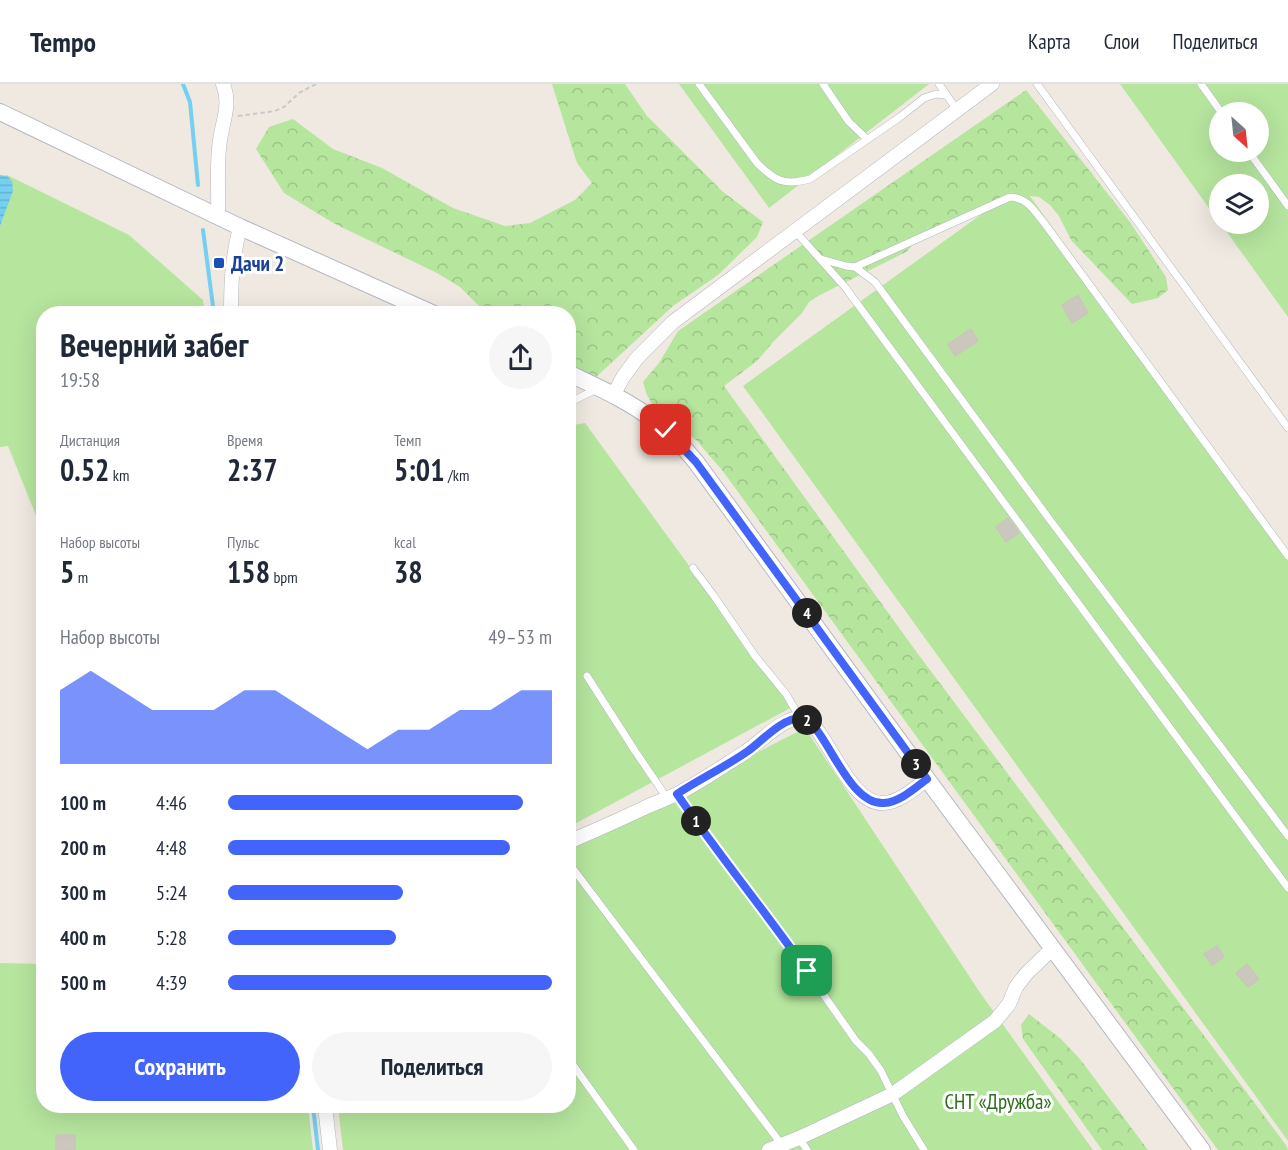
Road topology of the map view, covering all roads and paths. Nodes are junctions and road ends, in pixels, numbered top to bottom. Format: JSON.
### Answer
{"nodes":[{"id":1,"x":223,"y":84,"type":"edge"},
{"id":2,"x":316,"y":84,"type":"edge"},
{"id":3,"x":699,"y":84,"type":"edge"},
{"id":4,"x":823,"y":84,"type":"edge"},
{"id":5,"x":939,"y":84,"type":"edge"},
{"id":6,"x":992,"y":84,"type":"edge"},
{"id":7,"x":1037,"y":84,"type":"edge"},
{"id":8,"x":1201,"y":84,"type":"edge"},
{"id":9,"x":945,"y":95,"type":"junction"},
{"id":10,"x":1214,"y":102,"type":"edge"},
{"id":11,"x":957,"y":110,"type":"junction"},
{"id":12,"x":0,"y":112,"type":"edge"},
{"id":13,"x":224,"y":124,"type":"junction"},
{"id":14,"x":867,"y":140,"type":"junction"},
{"id":15,"x":1256,"y":162,"type":"edge"},
{"id":16,"x":1288,"y":206,"type":"edge"},
{"id":17,"x":218,"y":217,"type":"junction"},
{"id":18,"x":240,"y":227,"type":"junction"},
{"id":19,"x":795,"y":231,"type":"junction"},
{"id":20,"x":819,"y":258,"type":"junction"},
{"id":21,"x":855,"y":267,"type":"junction"},
{"id":22,"x":231,"y":306,"type":"edge"},
{"id":23,"x":416,"y":306,"type":"edge"},
{"id":24,"x":576,"y":377,"type":"edge"},
{"id":25,"x":606,"y":392,"type":"junction"},
{"id":26,"x":576,"y":401,"type":"edge"},
{"id":27,"x":1288,"y":428,"type":"edge"},
{"id":28,"x":1288,"y":556,"type":"edge"},
{"id":29,"x":693,"y":568,"type":"dead end"},
{"id":30,"x":586,"y":676,"type":"dead end"},
{"id":31,"x":800,"y":718,"type":"junction"},
{"id":32,"x":927,"y":779,"type":"junction"},
{"id":33,"x":672,"y":796,"type":"junction"},
{"id":34,"x":1288,"y":836,"type":"edge"},
{"id":35,"x":576,"y":838,"type":"edge"},
{"id":36,"x":576,"y":873,"type":"edge"},
{"id":37,"x":1288,"y":888,"type":"edge"},
{"id":38,"x":1053,"y":948,"type":"junction"},
{"id":39,"x":576,"y":1069,"type":"edge"},
{"id":40,"x":893,"y":1094,"type":"junction"},
{"id":41,"x":326,"y":1113,"type":"edge"},
{"id":42,"x":799,"y":1138,"type":"junction"},
{"id":43,"x":782,"y":1145,"type":"junction"},
{"id":44,"x":330,"y":1150,"type":"edge"},
{"id":45,"x":634,"y":1150,"type":"edge"},
{"id":46,"x":768,"y":1150,"type":"edge"},
{"id":47,"x":807,"y":1150,"type":"edge"},
{"id":48,"x":924,"y":1150,"type":"edge"},
{"id":49,"x":1202,"y":1150,"type":"edge"}],
"edges":[{"from":1,"to":13,"type":"street"},
{"from":2,"to":13,"type":"path"},
{"from":3,"to":14,"type":"lane"},
{"from":4,"to":14,"type":"lane"},
{"from":5,"to":9,"type":"lane"},
{"from":6,"to":11,"type":"street"},
{"from":7,"to":27,"type":"lane"},
{"from":8,"to":10,"type":"lane"},
{"from":9,"to":11,"type":"lane"},
{"from":9,"to":14,"type":"lane"},
{"from":11,"to":19,"type":"street"},
{"from":12,"to":17,"type":"street"},
{"from":13,"to":17,"type":"street"},
{"from":15,"to":16,"type":"lane"},
{"from":17,"to":18,"type":"street"},
{"from":18,"to":22,"type":"street"},
{"from":18,"to":23,"type":"street"},
{"from":19,"to":20,"type":"lane"},
{"from":19,"to":25,"type":"street"},
{"from":20,"to":21,"type":"lane"},
{"from":20,"to":37,"type":"lane"},
{"from":21,"to":28,"type":"lane"},
{"from":21,"to":34,"type":"lane"},
{"from":24,"to":25,"type":"street"},
{"from":25,"to":26,"type":"lane"},
{"from":25,"to":32,"type":"street"},
{"from":29,"to":31,"type":"lane"},
{"from":30,"to":33,"type":"lane"},
{"from":31,"to":32,"type":"street"},
{"from":31,"to":33,"type":"street"},
{"from":32,"to":38,"type":"street"},
{"from":33,"to":35,"type":"street"},
{"from":33,"to":40,"type":"lane"},
{"from":36,"to":43,"type":"lane"},
{"from":38,"to":40,"type":"street"},
{"from":38,"to":49,"type":"street"},
{"from":39,"to":45,"type":"lane"},
{"from":40,"to":42,"type":"street"},
{"from":40,"to":48,"type":"lane"},
{"from":41,"to":44,"type":"street"},
{"from":42,"to":43,"type":"street"},
{"from":42,"to":47,"type":"lane"},
{"from":43,"to":46,"type":"street"}]}
